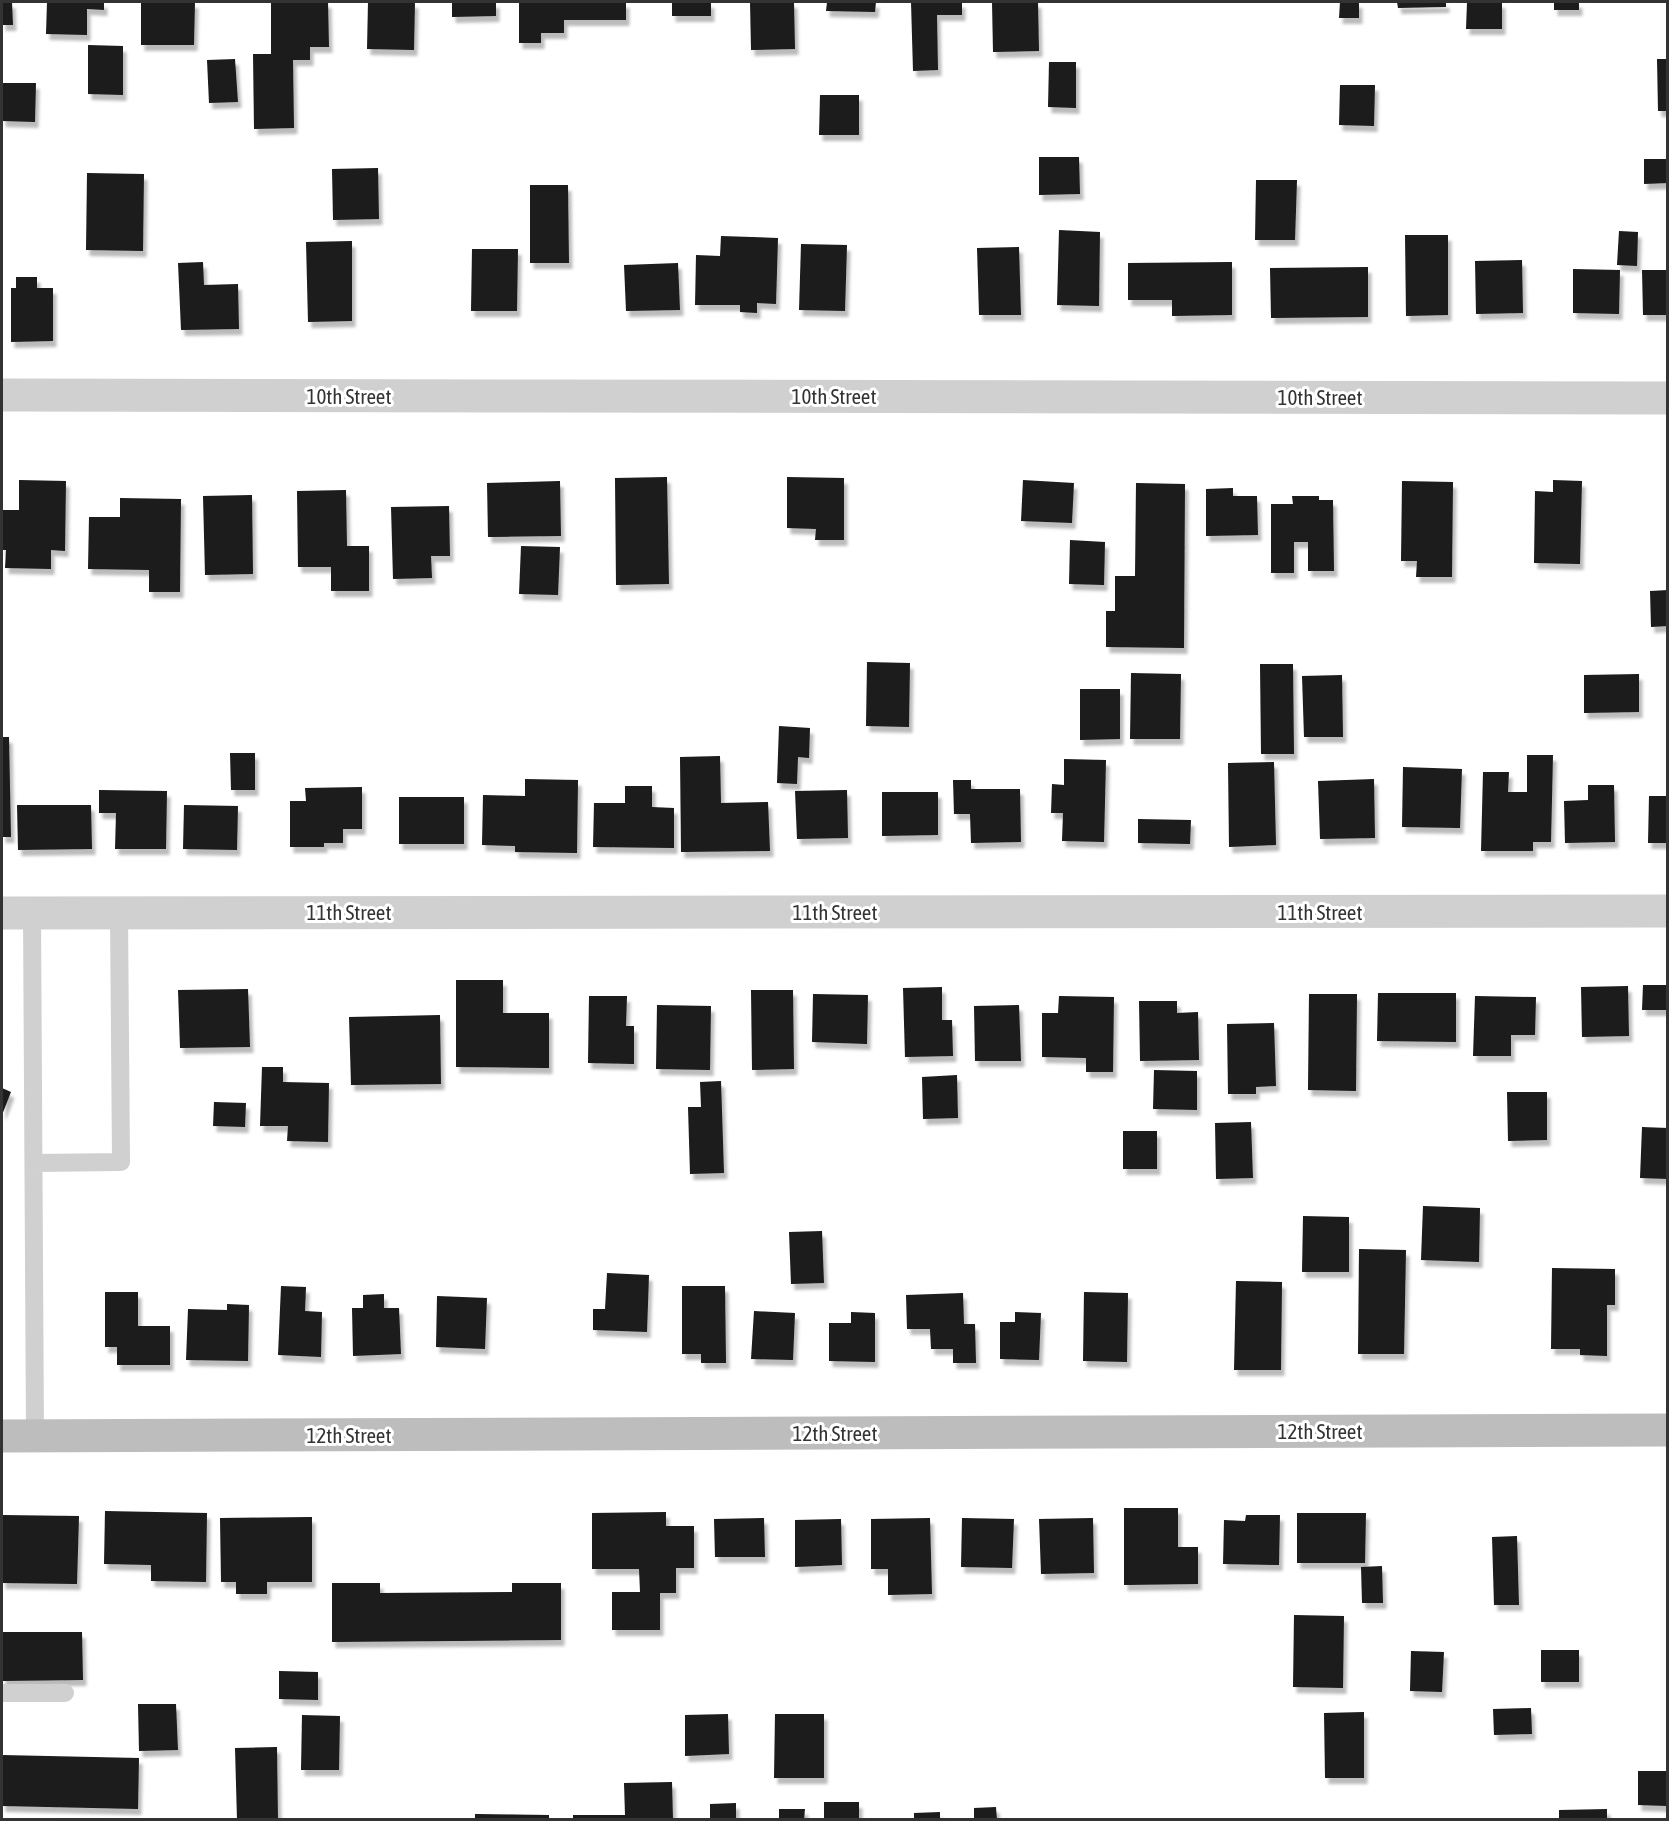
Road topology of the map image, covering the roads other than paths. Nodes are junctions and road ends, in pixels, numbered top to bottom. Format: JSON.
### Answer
{"nodes":[{"id":1,"x":2,"y":395,"type":"edge"},
{"id":2,"x":1668,"y":398,"type":"edge"},
{"id":3,"x":1668,"y":911,"type":"edge"},
{"id":4,"x":17,"y":913,"type":"edge"},
{"id":5,"x":119,"y":913,"type":"junction"},
{"id":6,"x":34,"y":1163,"type":"junction"},
{"id":7,"x":1668,"y":1430,"type":"edge"},
{"id":8,"x":2,"y":1436,"type":"edge"},
{"id":9,"x":35,"y":1436,"type":"junction"},
{"id":10,"x":2,"y":1693,"type":"edge"},
{"id":11,"x":65,"y":1693,"type":"dead end"}],
"edges":[{"from":1,"to":2,"type":"street","name":"10th Street"},
{"from":3,"to":5,"type":"street","name":"11th Street"},
{"from":4,"to":5,"type":"street","name":"11th Street"},
{"from":4,"to":6,"type":"lane"},
{"from":5,"to":6,"type":"lane"},
{"from":6,"to":9,"type":"lane"},
{"from":7,"to":9,"type":"street","name":"12th Street"},
{"from":8,"to":9,"type":"street","name":"12th Street"},
{"from":10,"to":11,"type":"lane"}]}
